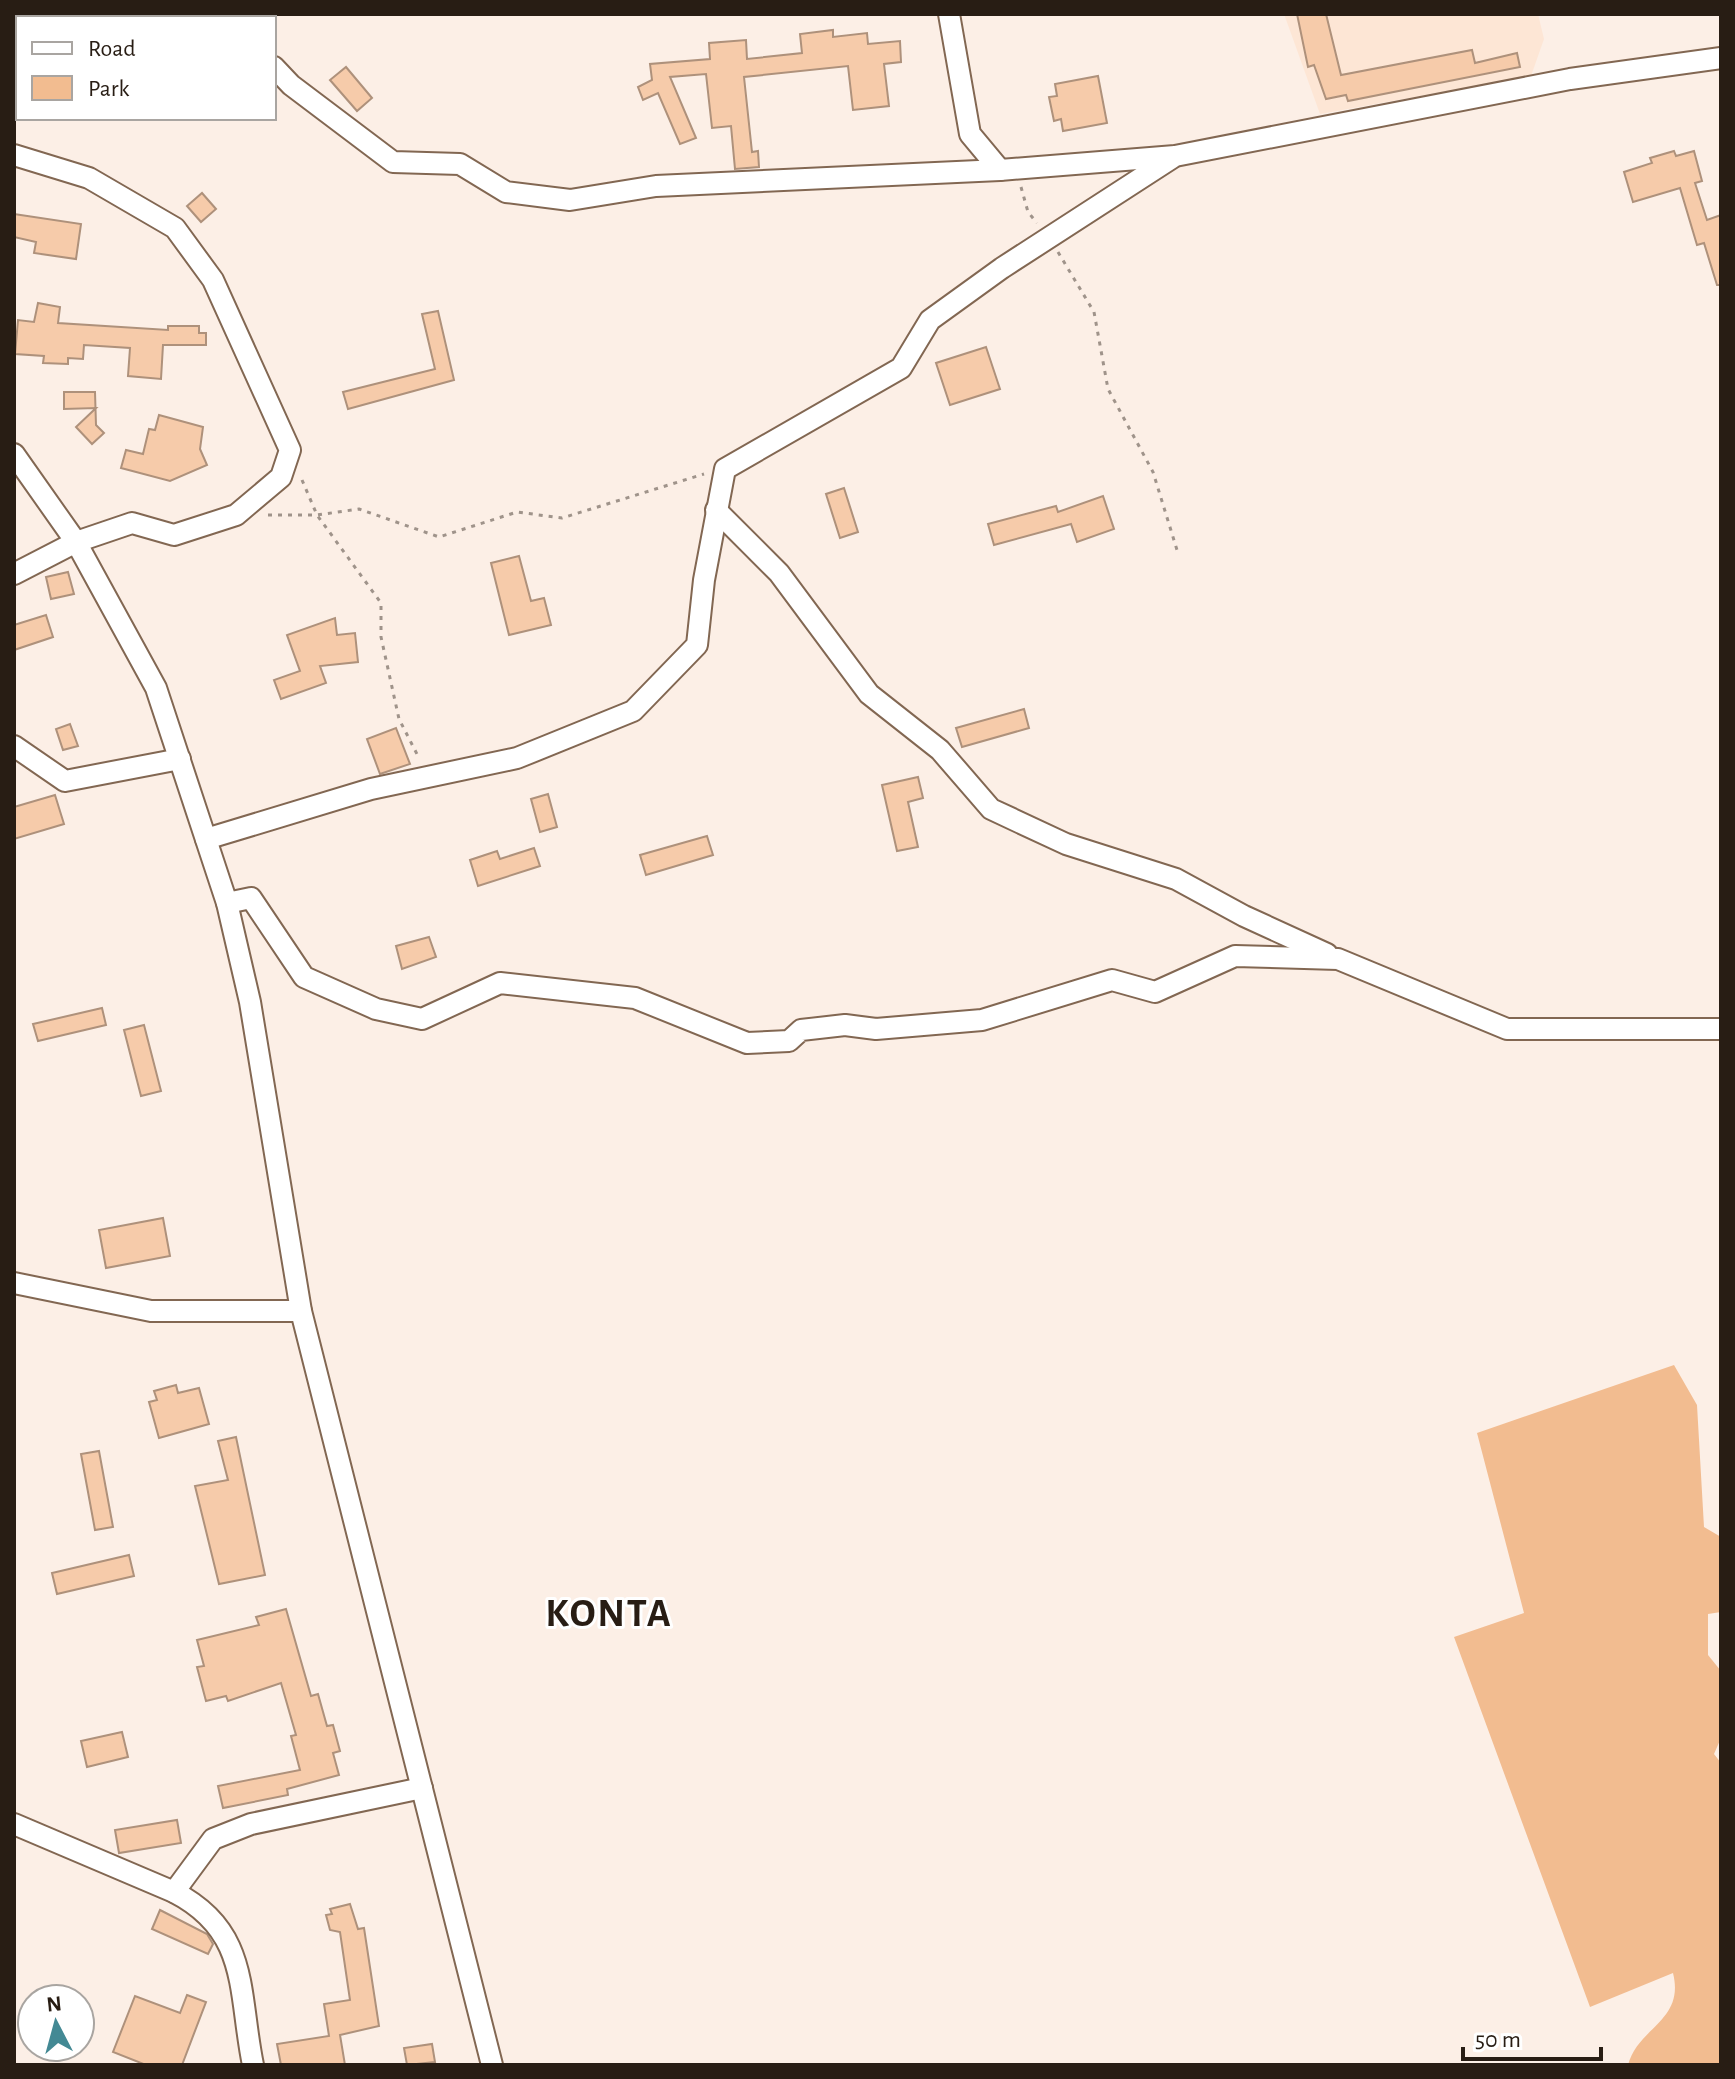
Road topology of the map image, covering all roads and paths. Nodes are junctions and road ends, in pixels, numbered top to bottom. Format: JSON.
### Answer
{"nodes":[{"id":1,"x":949,"y":14,"type":"edge"},
{"id":2,"x":1721,"y":58,"type":"edge"},
{"id":3,"x":276,"y":69,"type":"edge"},
{"id":4,"x":14,"y":155,"type":"edge"},
{"id":5,"x":1175,"y":156,"type":"junction"},
{"id":6,"x":1008,"y":170,"type":"junction"},
{"id":7,"x":1050,"y":240,"type":"junction"},
{"id":8,"x":290,"y":450,"type":"junction"},
{"id":9,"x":14,"y":454,"type":"edge"},
{"id":10,"x":725,"y":469,"type":"junction"},
{"id":11,"x":716,"y":510,"type":"junction"},
{"id":12,"x":236,"y":515,"type":"junction"},
{"id":13,"x":317,"y":515,"type":"junction"},
{"id":14,"x":76,"y":542,"type":"junction"},
{"id":15,"x":1177,"y":550,"type":"dead end"},
{"id":16,"x":14,"y":574,"type":"edge"},
{"id":17,"x":14,"y":746,"type":"edge"},
{"id":18,"x":180,"y":759,"type":"junction"},
{"id":19,"x":429,"y":777,"type":"junction"},
{"id":20,"x":206,"y":839,"type":"junction"},
{"id":21,"x":227,"y":903,"type":"junction"},
{"id":22,"x":1338,"y":959,"type":"junction"},
{"id":23,"x":1721,"y":1029,"type":"edge"},
{"id":24,"x":14,"y":1283,"type":"edge"},
{"id":25,"x":301,"y":1311,"type":"junction"},
{"id":26,"x":422,"y":1788,"type":"junction"},
{"id":27,"x":14,"y":1824,"type":"edge"},
{"id":28,"x":174,"y":1892,"type":"junction"},
{"id":29,"x":252,"y":2064,"type":"edge"},
{"id":30,"x":492,"y":2065,"type":"edge"}],
"edges":[{"from":1,"to":6,"type":"street"},
{"from":2,"to":5,"type":"street"},
{"from":3,"to":6,"type":"street"},
{"from":4,"to":8,"type":"street"},
{"from":5,"to":6,"type":"street"},
{"from":5,"to":7,"type":"street"},
{"from":6,"to":7,"type":"path"},
{"from":7,"to":10,"type":"street"},
{"from":7,"to":15,"type":"path"},
{"from":8,"to":12,"type":"street"},
{"from":8,"to":13,"type":"path"},
{"from":9,"to":14,"type":"street"},
{"from":10,"to":11,"type":"street"},
{"from":10,"to":13,"type":"path"},
{"from":11,"to":19,"type":"street"},
{"from":11,"to":22,"type":"street"},
{"from":12,"to":13,"type":"path"},
{"from":12,"to":14,"type":"street"},
{"from":13,"to":19,"type":"path"},
{"from":14,"to":16,"type":"street"},
{"from":14,"to":18,"type":"street"},
{"from":17,"to":18,"type":"street"},
{"from":18,"to":20,"type":"street"},
{"from":19,"to":20,"type":"street"},
{"from":20,"to":21,"type":"street"},
{"from":21,"to":22,"type":"street"},
{"from":21,"to":25,"type":"street"},
{"from":22,"to":23,"type":"street"},
{"from":24,"to":25,"type":"street"},
{"from":25,"to":26,"type":"street"},
{"from":26,"to":28,"type":"street"},
{"from":26,"to":30,"type":"street"},
{"from":27,"to":28,"type":"street"},
{"from":28,"to":29,"type":"street"}]}
